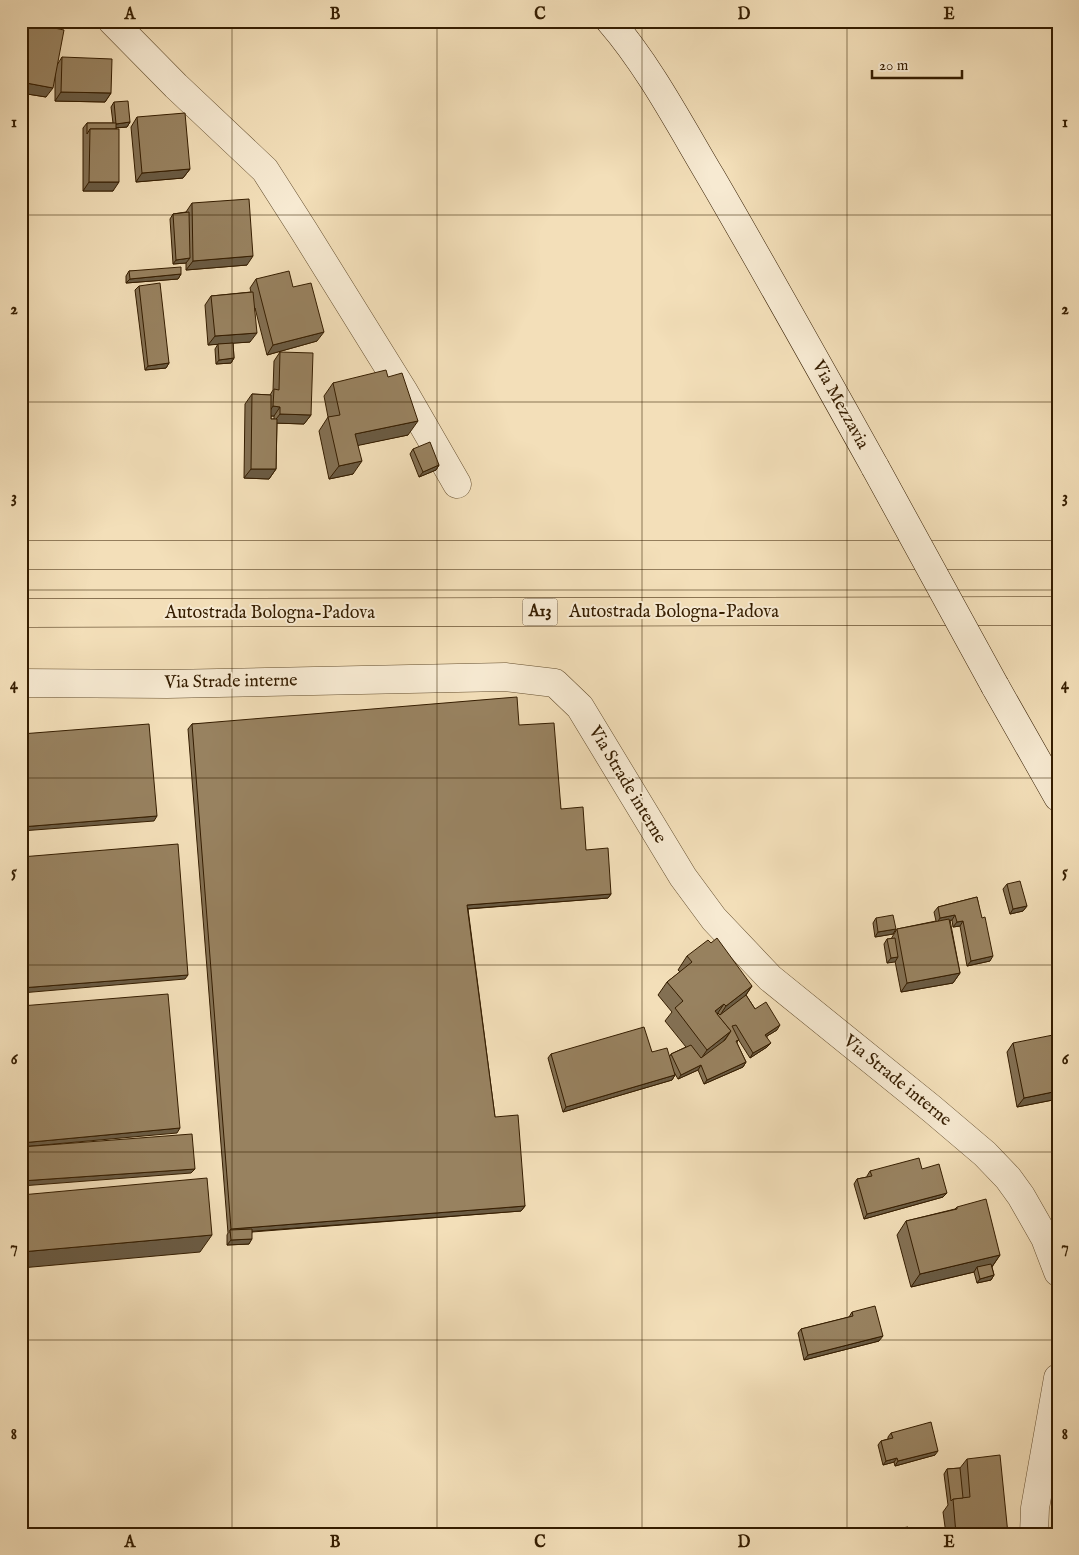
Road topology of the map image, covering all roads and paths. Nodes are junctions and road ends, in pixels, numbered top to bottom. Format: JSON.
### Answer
{"nodes":[{"id":1,"x":112,"y":21,"type":"edge"},
{"id":2,"x":610,"y":21,"type":"edge"},
{"id":3,"x":457,"y":484,"type":"dead end"},
{"id":4,"x":21,"y":555,"type":"edge"},
{"id":5,"x":1058,"y":555,"type":"edge"},
{"id":6,"x":1058,"y":610,"type":"edge"},
{"id":7,"x":21,"y":613,"type":"edge"},
{"id":8,"x":21,"y":683,"type":"edge"},
{"id":9,"x":1058,"y":797,"type":"edge"},
{"id":10,"x":1058,"y":1272,"type":"edge"},
{"id":11,"x":1058,"y":1378,"type":"edge"},
{"id":12,"x":1034,"y":1534,"type":"edge"}],
"edges":[{"from":1,"to":3,"type":"street"},
{"from":2,"to":9,"type":"street","name":"Via Mezzavia","bridge":true},
{"from":4,"to":5,"type":"highway"},
{"from":6,"to":7,"type":"highway","name":"Autostrada Bologna-Padova","number":"A13"},
{"from":8,"to":10,"type":"street","name":"Via Strade interne"},
{"from":11,"to":12,"type":"street"}]}
